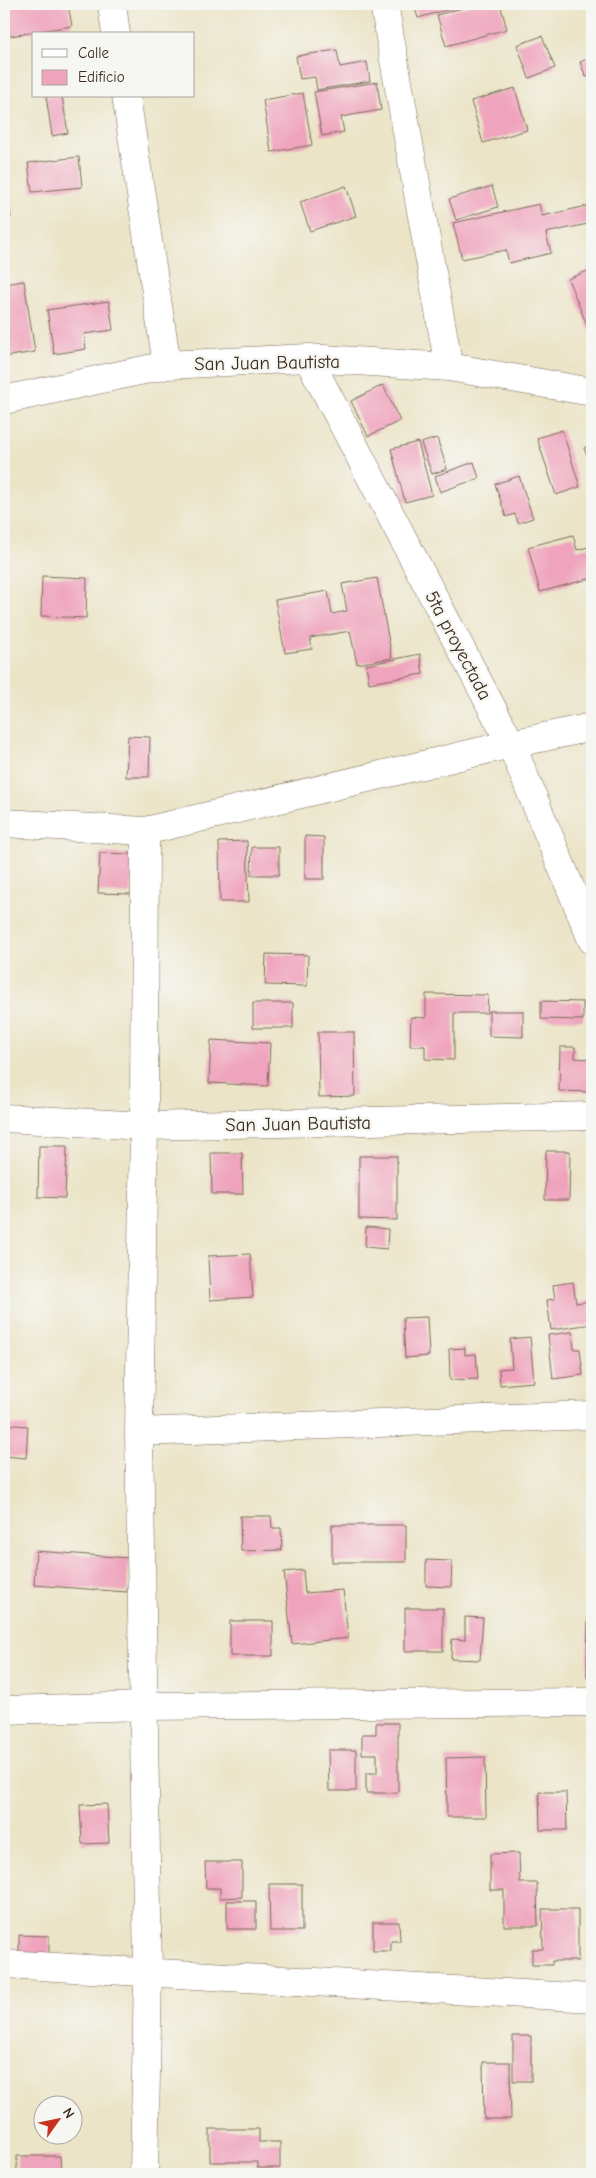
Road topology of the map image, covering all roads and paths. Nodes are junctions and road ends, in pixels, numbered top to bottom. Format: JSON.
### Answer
{"nodes":[{"id":1,"x":112,"y":4,"type":"edge"},
{"id":2,"x":384,"y":4,"type":"edge"},
{"id":3,"x":116,"y":32,"type":"edge"},
{"id":4,"x":126,"y":98,"type":"edge"},
{"id":5,"x":308,"y":358,"type":"junction"},
{"id":6,"x":167,"y":365,"type":"junction"},
{"id":7,"x":449,"y":367,"type":"junction"},
{"id":8,"x":592,"y":392,"type":"edge"},
{"id":9,"x":4,"y":400,"type":"edge"},
{"id":10,"x":592,"y":727,"type":"edge"},
{"id":11,"x":511,"y":744,"type":"junction"},
{"id":12,"x":4,"y":823,"type":"edge"},
{"id":13,"x":145,"y":831,"type":"junction"},
{"id":14,"x":592,"y":940,"type":"edge"},
{"id":15,"x":592,"y":1116,"type":"edge"},
{"id":16,"x":4,"y":1118,"type":"edge"},
{"id":17,"x":144,"y":1126,"type":"junction"},
{"id":18,"x":592,"y":1416,"type":"edge"},
{"id":19,"x":139,"y":1432,"type":"junction"},
{"id":20,"x":592,"y":1702,"type":"edge"},
{"id":21,"x":145,"y":1706,"type":"junction"},
{"id":22,"x":4,"y":1710,"type":"edge"},
{"id":23,"x":4,"y":1964,"type":"edge"},
{"id":24,"x":148,"y":1972,"type":"junction"},
{"id":25,"x":592,"y":1998,"type":"edge"},
{"id":26,"x":144,"y":2174,"type":"edge"}],
"edges":[{"from":1,"to":3,"type":"street"},
{"from":2,"to":7,"type":"street"},
{"from":4,"to":6,"type":"street"},
{"from":5,"to":6,"type":"street","name":"San Juan Bautista"},
{"from":5,"to":7,"type":"street","name":"San Juan Bautista"},
{"from":5,"to":11,"type":"street","name":"5ta proyectada"},
{"from":6,"to":9,"type":"street","name":"San Juan Bautista"},
{"from":7,"to":8,"type":"street","name":"San Juan Bautista"},
{"from":10,"to":11,"type":"street"},
{"from":11,"to":13,"type":"street"},
{"from":11,"to":14,"type":"street","name":"5ta proyectada"},
{"from":12,"to":13,"type":"street"},
{"from":13,"to":17,"type":"street"},
{"from":15,"to":17,"type":"street","name":"San Juan Bautista"},
{"from":16,"to":17,"type":"street","name":"San Juan Bautista"},
{"from":17,"to":19,"type":"street"},
{"from":18,"to":19,"type":"street"},
{"from":19,"to":21,"type":"street"},
{"from":20,"to":21,"type":"street"},
{"from":21,"to":22,"type":"street"},
{"from":21,"to":24,"type":"street"},
{"from":23,"to":24,"type":"street"},
{"from":24,"to":25,"type":"street"},
{"from":24,"to":26,"type":"street"}]}
